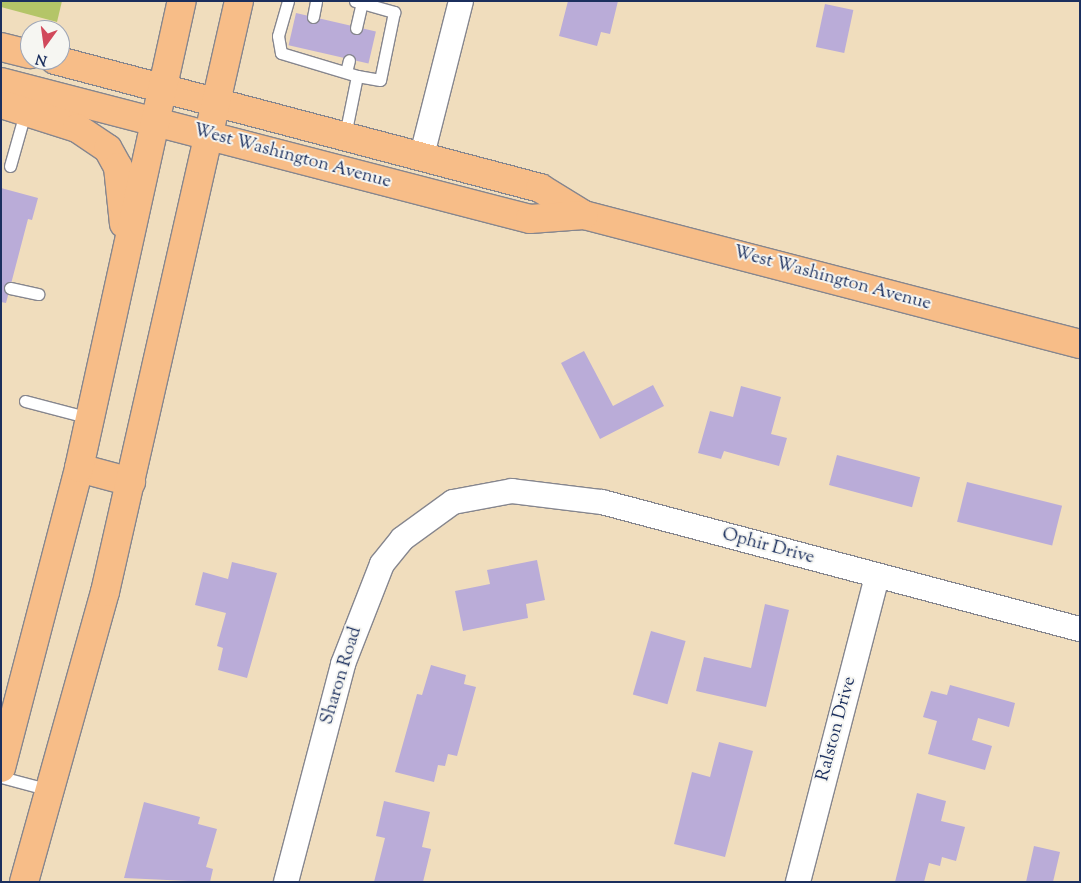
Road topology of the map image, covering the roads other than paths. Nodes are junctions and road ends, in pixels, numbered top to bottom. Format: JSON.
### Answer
{"nodes":[{"id":1,"x":182,"y":1,"type":"edge"},
{"id":2,"x":239,"y":1,"type":"edge"},
{"id":3,"x":288,"y":1,"type":"edge"},
{"id":4,"x":316,"y":1,"type":"edge"},
{"id":5,"x":461,"y":1,"type":"edge"},
{"id":6,"x":358,"y":2,"type":"edge"},
{"id":7,"x":313,"y":17,"type":"dead end"},
{"id":8,"x":356,"y":28,"type":"dead end"},
{"id":9,"x":1,"y":46,"type":"edge"},
{"id":10,"x":20,"y":51,"type":"edge"},
{"id":11,"x":349,"y":60,"type":"dead end"},
{"id":12,"x":70,"y":64,"type":"edge"},
{"id":13,"x":352,"y":74,"type":"junction"},
{"id":14,"x":1,"y":82,"type":"edge"},
{"id":15,"x":164,"y":88,"type":"junction"},
{"id":16,"x":217,"y":102,"type":"junction"},
{"id":17,"x":13,"y":108,"type":"edge"},
{"id":18,"x":157,"y":122,"type":"junction"},
{"id":19,"x":345,"y":135,"type":"junction"},
{"id":20,"x":209,"y":136,"type":"junction"},
{"id":21,"x":422,"y":156,"type":"junction"},
{"id":22,"x":10,"y":166,"type":"dead end"},
{"id":23,"x":584,"y":215,"type":"junction"},
{"id":24,"x":126,"y":260,"type":"junction"},
{"id":25,"x":10,"y":288,"type":"dead end"},
{"id":26,"x":38,"y":294,"type":"dead end"},
{"id":27,"x":1080,"y":344,"type":"edge"},
{"id":28,"x":25,"y":401,"type":"dead end"},
{"id":29,"x":90,"y":418,"type":"junction"},
{"id":30,"x":79,"y":468,"type":"junction"},
{"id":31,"x":131,"y":482,"type":"junction"},
{"id":32,"x":453,"y":502,"type":"joint"},
{"id":33,"x":877,"y":576,"type":"junction"},
{"id":34,"x":1080,"y":629,"type":"edge"},
{"id":35,"x":1,"y":768,"type":"edge"},
{"id":36,"x":1,"y":777,"type":"edge"},
{"id":37,"x":52,"y":791,"type":"junction"},
{"id":38,"x":24,"y":882,"type":"edge"},
{"id":39,"x":286,"y":882,"type":"edge"},
{"id":40,"x":798,"y":882,"type":"edge"}],
"edges":[{"from":1,"to":15,"type":"main road"},
{"from":2,"to":16,"type":"main road"},
{"from":3,"to":13,"type":"lane"},
{"from":4,"to":7,"type":"lane"},
{"from":5,"to":21,"type":"street"},
{"from":6,"to":8,"type":"lane"},
{"from":6,"to":13,"type":"lane"},
{"from":9,"to":10,"type":"main road"},
{"from":11,"to":13,"type":"lane"},
{"from":12,"to":15,"type":"main road","name":"West Washington Avenue"},
{"from":13,"to":19,"type":"lane"},
{"from":14,"to":18,"type":"main road","name":"West Washington Avenue"},
{"from":15,"to":16,"type":"main road","name":"West Washington Avenue"},
{"from":15,"to":18,"type":"main road"},
{"from":16,"to":19,"type":"main road","name":"West Washington Avenue"},
{"from":16,"to":20,"type":"main road"},
{"from":17,"to":22,"type":"lane"},
{"from":17,"to":24,"type":"main road"},
{"from":18,"to":20,"type":"main road","name":"West Washington Avenue"},
{"from":18,"to":24,"type":"main road"},
{"from":19,"to":21,"type":"main road","name":"West Washington Avenue"},
{"from":20,"to":23,"type":"main road","name":"West Washington Avenue"},
{"from":20,"to":31,"type":"main road"},
{"from":21,"to":23,"type":"main road","name":"West Washington Avenue"},
{"from":23,"to":27,"type":"main road","name":"West Washington Avenue"},
{"from":24,"to":29,"type":"main road"},
{"from":25,"to":26,"type":"lane"},
{"from":28,"to":29,"type":"lane"},
{"from":29,"to":30,"type":"main road"},
{"from":30,"to":31,"type":"main road"},
{"from":30,"to":35,"type":"main road"},
{"from":31,"to":37,"type":"main road"},
{"from":32,"to":33,"type":"street","name":"Ophir Drive"},
{"from":32,"to":39,"type":"street","name":"Sharon Road"},
{"from":33,"to":34,"type":"street","name":"Ophir Drive"},
{"from":33,"to":40,"type":"street","name":"Ralston Drive"},
{"from":36,"to":37,"type":"lane"},
{"from":37,"to":38,"type":"main road"}]}
